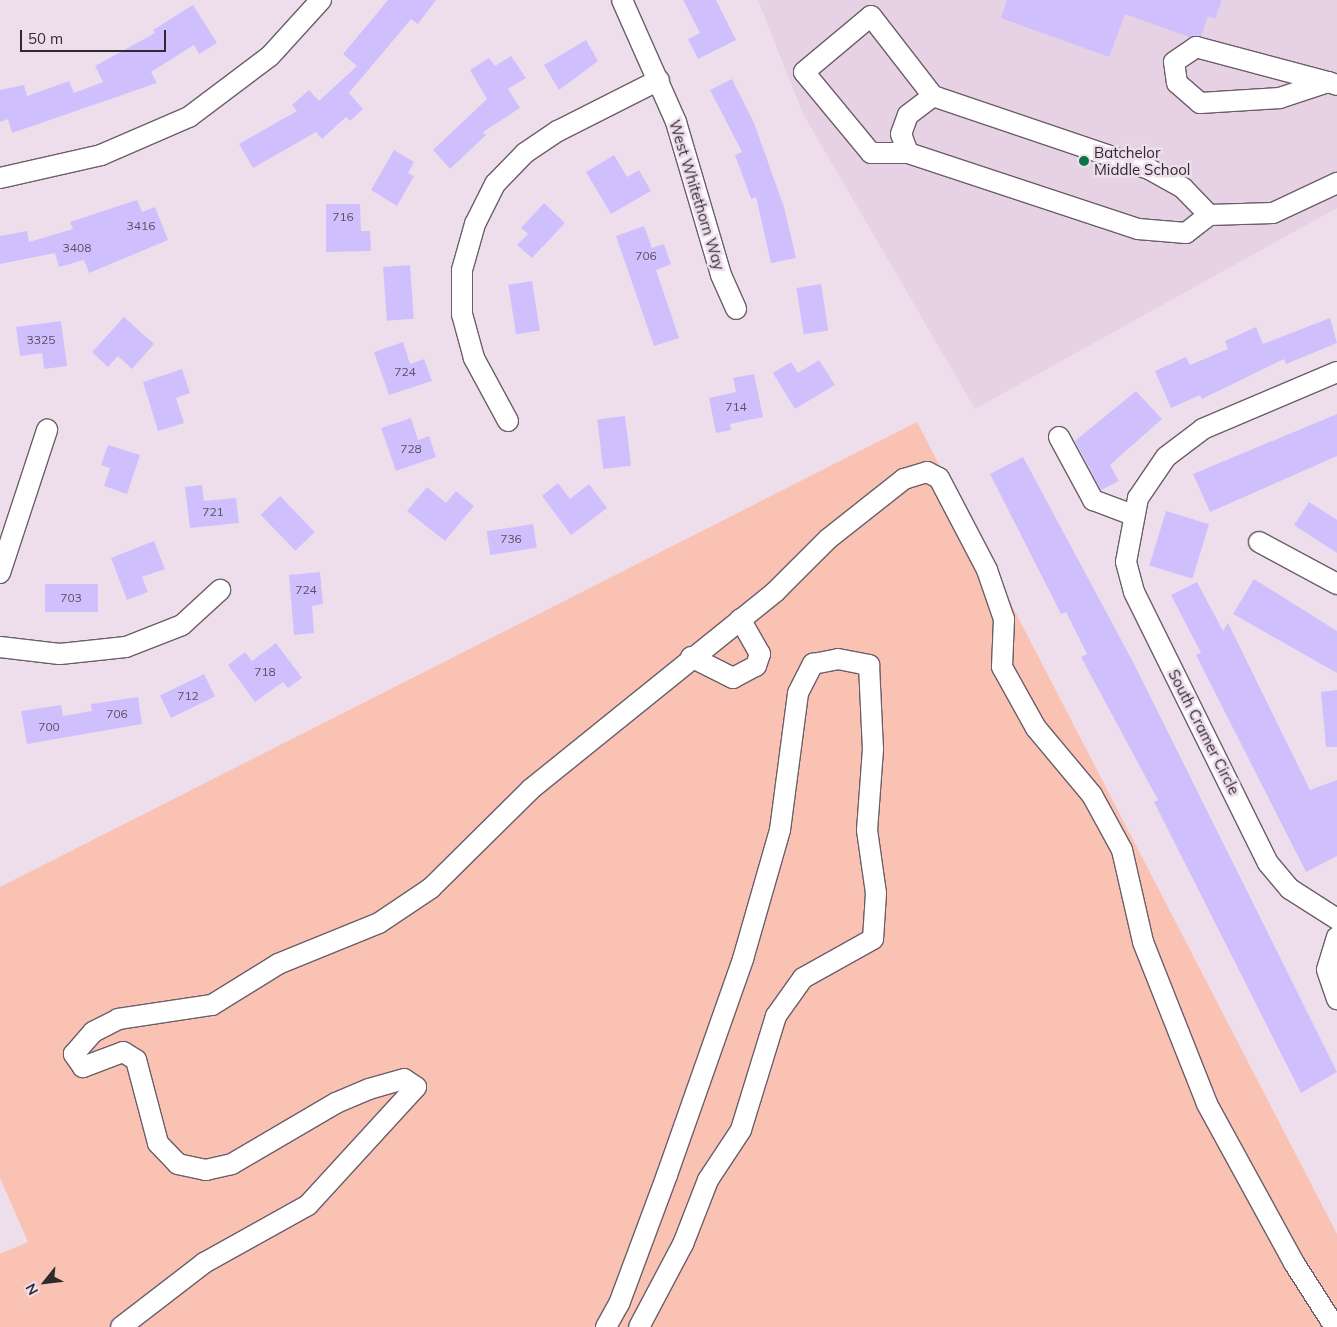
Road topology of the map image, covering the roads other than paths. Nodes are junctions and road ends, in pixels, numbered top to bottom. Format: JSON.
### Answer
{"nodes":[{"id":1,"x":321,"y":0,"type":"edge"},
{"id":2,"x":622,"y":0,"type":"edge"},
{"id":3,"x":659,"y":80,"type":"junction"},
{"id":4,"x":1333,"y":84,"type":"edge"},
{"id":5,"x":933,"y":96,"type":"junction"},
{"id":6,"x":908,"y":153,"type":"junction"},
{"id":7,"x":0,"y":178,"type":"edge"},
{"id":8,"x":1337,"y":183,"type":"edge"},
{"id":9,"x":1209,"y":215,"type":"junction"},
{"id":10,"x":736,"y":309,"type":"dead end"},
{"id":11,"x":1337,"y":372,"type":"edge"},
{"id":12,"x":508,"y":421,"type":"dead end"},
{"id":13,"x":47,"y":430,"type":"dead end"},
{"id":14,"x":1059,"y":437,"type":"dead end"},
{"id":15,"x":1133,"y":515,"type":"junction"},
{"id":16,"x":1259,"y":542,"type":"dead end"},
{"id":17,"x":0,"y":573,"type":"edge"},
{"id":18,"x":1337,"y":584,"type":"edge"},
{"id":19,"x":220,"y":590,"type":"dead end"},
{"id":20,"x":740,"y":619,"type":"junction"},
{"id":21,"x":0,"y":647,"type":"edge"},
{"id":22,"x":691,"y":657,"type":"junction"},
{"id":23,"x":1337,"y":919,"type":"edge"},
{"id":24,"x":1337,"y":937,"type":"edge"},
{"id":25,"x":1337,"y":999,"type":"edge"},
{"id":26,"x":121,"y":1327,"type":"edge"},
{"id":27,"x":606,"y":1327,"type":"edge"},
{"id":28,"x":639,"y":1327,"type":"edge"},
{"id":29,"x":1335,"y":1327,"type":"edge"}],
"edges":[{"from":1,"to":7,"type":"street"},
{"from":2,"to":3,"type":"street","name":"West Whitethorn Way"},
{"from":3,"to":10,"type":"street","name":"West Whitethorn Way"},
{"from":3,"to":12,"type":"street"},
{"from":4,"to":4,"type":"street"},
{"from":5,"to":6,"type":"street"},
{"from":5,"to":6,"type":"street"},
{"from":5,"to":9,"type":"street"},
{"from":6,"to":9,"type":"street"},
{"from":8,"to":9,"type":"street"},
{"from":11,"to":15,"type":"street","name":"South Cramer Circle"},
{"from":13,"to":17,"type":"street"},
{"from":14,"to":15,"type":"street"},
{"from":15,"to":23,"type":"street","name":"South Cramer Circle"},
{"from":16,"to":18,"type":"street"},
{"from":19,"to":21,"type":"street"},
{"from":20,"to":22,"type":"street"},
{"from":20,"to":22,"type":"street"},
{"from":20,"to":29,"type":"street"},
{"from":22,"to":26,"type":"street"},
{"from":24,"to":25,"type":"street"},
{"from":27,"to":28,"type":"street"}]}
